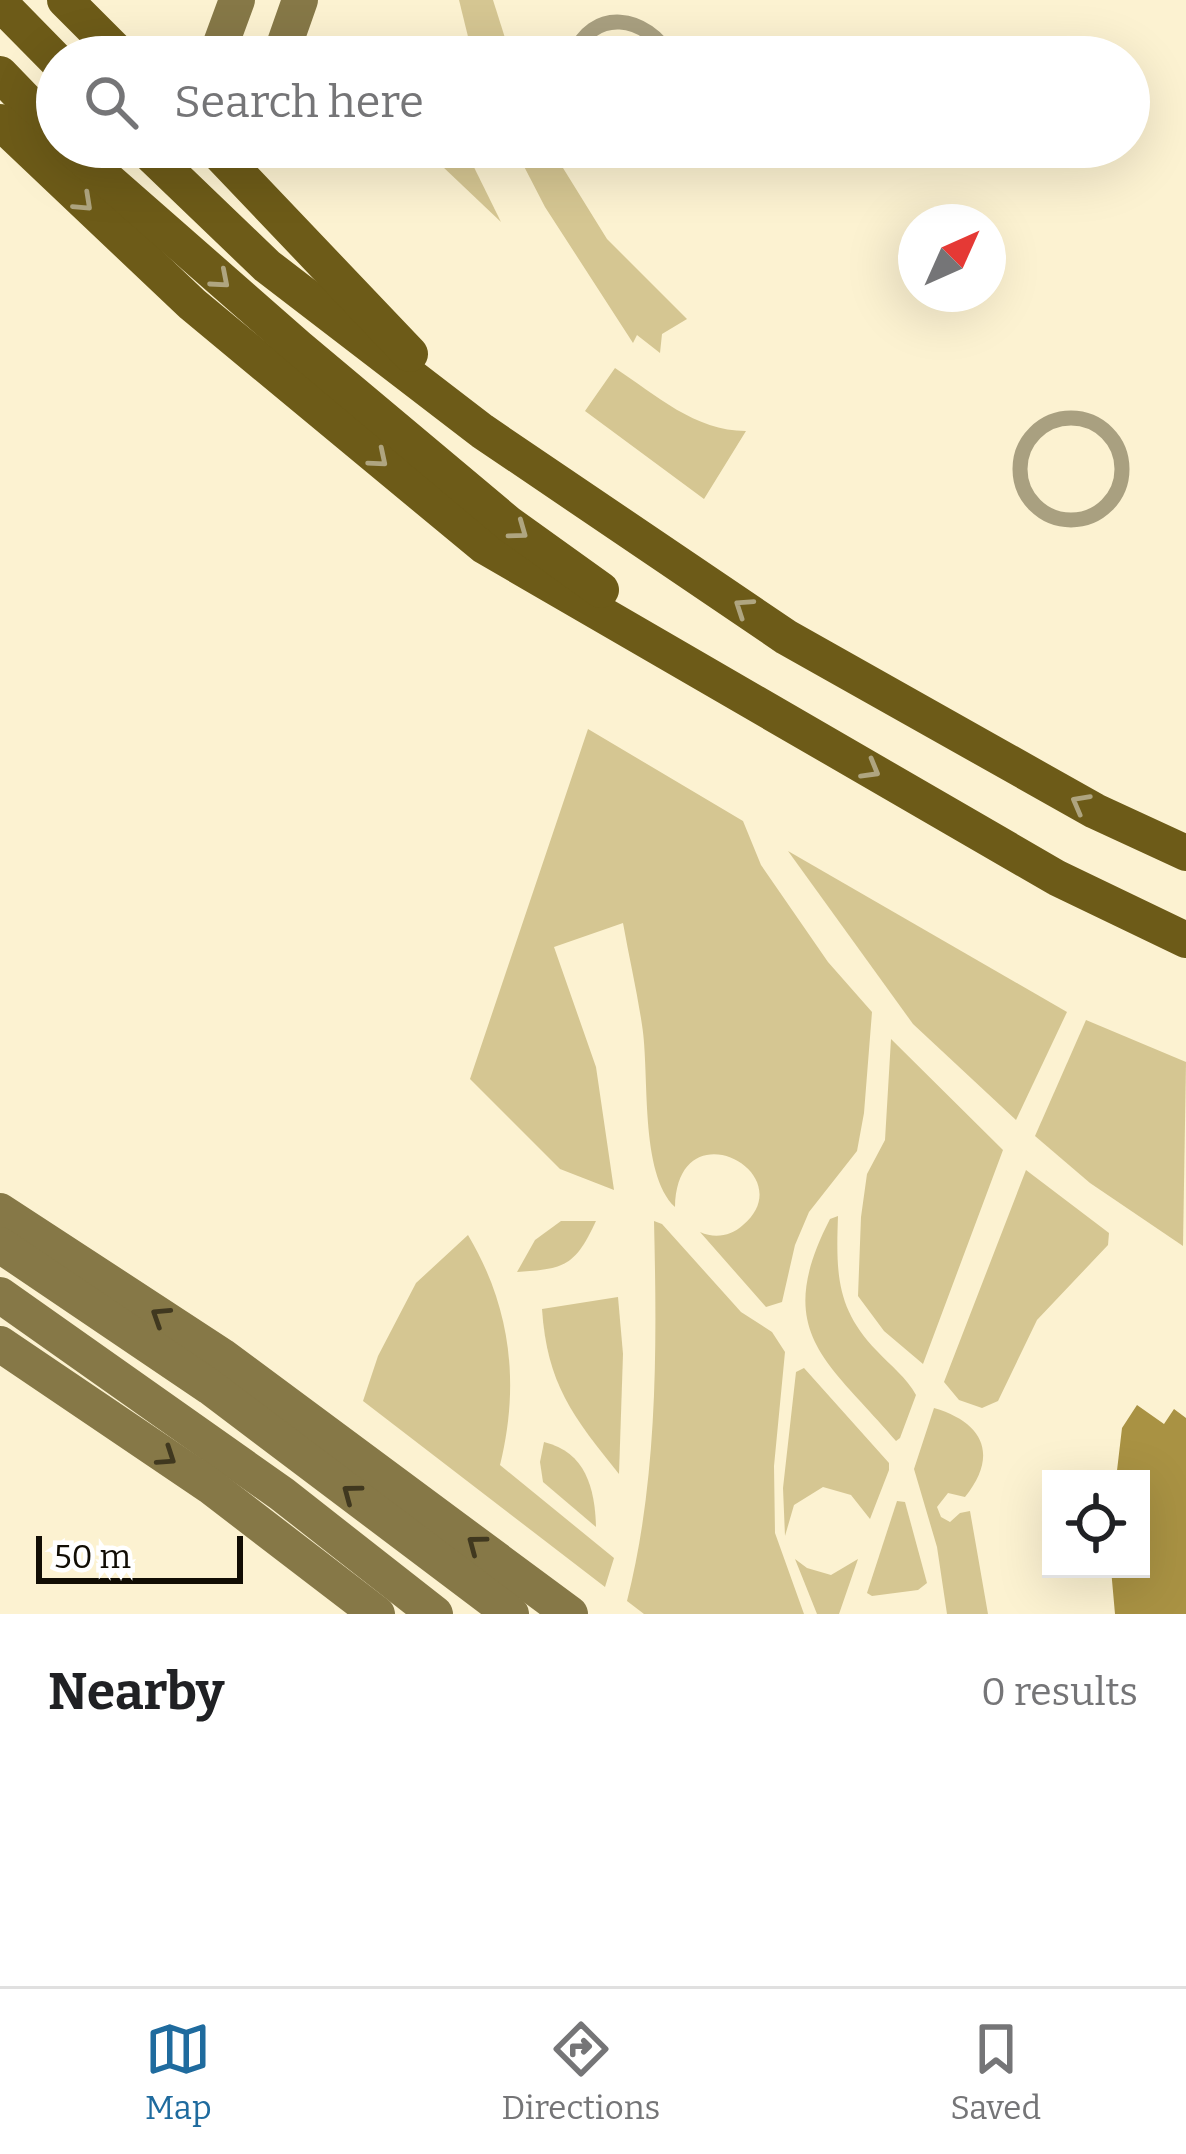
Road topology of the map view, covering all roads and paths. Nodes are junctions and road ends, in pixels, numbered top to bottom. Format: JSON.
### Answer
{"nodes":[{"id":1,"x":65,"y":0,"type":"edge"},
{"id":2,"x":237,"y":0,"type":"edge"},
{"id":3,"x":300,"y":0,"type":"edge"},
{"id":4,"x":0,"y":3,"type":"edge"},
{"id":5,"x":101,"y":36,"type":"edge"},
{"id":6,"x":224,"y":36,"type":"edge"},
{"id":7,"x":287,"y":36,"type":"edge"},
{"id":8,"x":586,"y":36,"type":"edge"},
{"id":9,"x":654,"y":36,"type":"edge"},
{"id":10,"x":36,"y":40,"type":"edge"},
{"id":11,"x":0,"y":74,"type":"edge"},
{"id":12,"x":36,"y":111,"type":"edge"},
{"id":13,"x":0,"y":122,"type":"edge"},
{"id":14,"x":36,"y":156,"type":"edge"},
{"id":15,"x":49,"y":168,"type":"edge"},
{"id":16,"x":94,"y":168,"type":"edge"},
{"id":17,"x":165,"y":168,"type":"edge"},
{"id":18,"x":251,"y":168,"type":"edge"},
{"id":19,"x":482,"y":431,"type":"junction"},
{"id":20,"x":1121,"y":470,"type":"joint"},
{"id":21,"x":770,"y":711,"type":"junction"},
{"id":22,"x":1186,"y":853,"type":"edge"},
{"id":23,"x":1186,"y":940,"type":"edge"},
{"id":24,"x":0,"y":1211,"type":"edge"},
{"id":25,"x":0,"y":1245,"type":"edge"},
{"id":26,"x":0,"y":1295,"type":"edge"},
{"id":27,"x":0,"y":1344,"type":"edge"},
{"id":28,"x":377,"y":1614,"type":"edge"},
{"id":29,"x":435,"y":1614,"type":"edge"},
{"id":30,"x":512,"y":1614,"type":"edge"},
{"id":31,"x":570,"y":1614,"type":"edge"}],
"edges":[{"from":1,"to":5,"type":"main road"},
{"from":2,"to":6,"type":"street"},
{"from":3,"to":7,"type":"street"},
{"from":4,"to":10,"type":"main road"},
{"from":8,"to":9,"type":"lane"},
{"from":11,"to":12,"type":"main road"},
{"from":13,"to":14,"type":"main road","one_way":true},
{"from":15,"to":21,"type":"main road","one_way":true},
{"from":16,"to":21,"type":"main road","one_way":true},
{"from":17,"to":19,"type":"main road"},
{"from":18,"to":19,"type":"main road"},
{"from":22,"to":19,"type":"main road","one_way":true},
{"from":20,"to":20,"type":"lane"},
{"from":21,"to":23,"type":"main road","one_way":true},
{"from":31,"to":24,"type":"street","one_way":true},
{"from":30,"to":25,"type":"street","one_way":true},
{"from":26,"to":29,"type":"street"},
{"from":27,"to":28,"type":"street","one_way":true}]}
